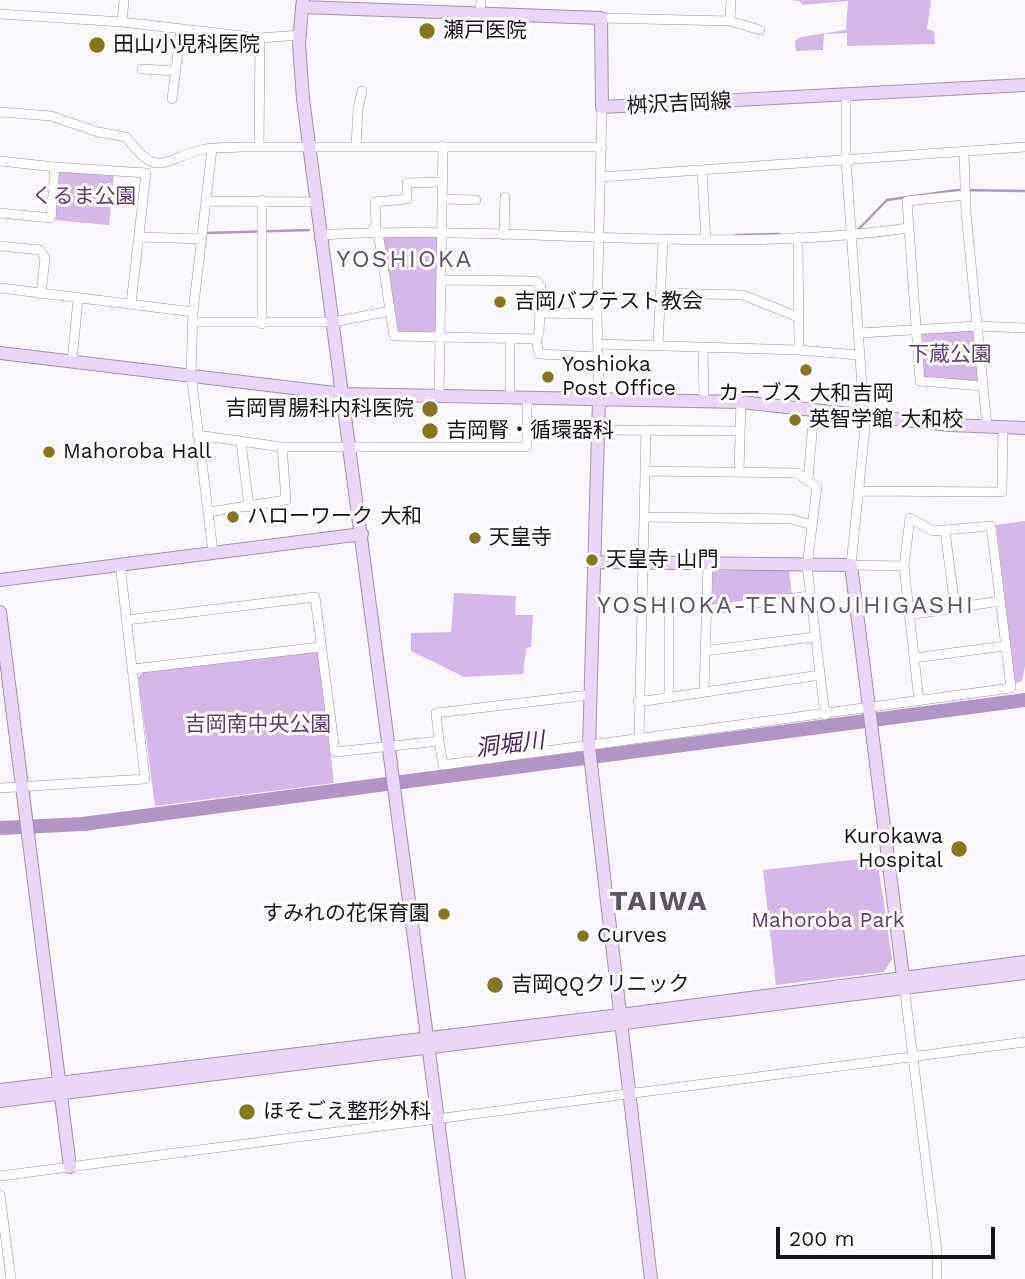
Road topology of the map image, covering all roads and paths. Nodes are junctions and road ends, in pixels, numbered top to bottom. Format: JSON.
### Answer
{"nodes":[{"id":1,"x":124,"y":0,"type":"edge"},
{"id":2,"x":481,"y":0,"type":"edge"},
{"id":3,"x":731,"y":0,"type":"edge"},
{"id":4,"x":303,"y":4,"type":"edge"},
{"id":5,"x":377,"y":5,"type":"edge"},
{"id":6,"x":0,"y":14,"type":"edge"},
{"id":7,"x":480,"y":15,"type":"junction"},
{"id":8,"x":601,"y":18,"type":"junction"},
{"id":9,"x":730,"y":21,"type":"junction"},
{"id":10,"x":122,"y":22,"type":"junction"},
{"id":11,"x":181,"y":29,"type":"junction"},
{"id":12,"x":760,"y":30,"type":"dead end"},
{"id":13,"x":300,"y":35,"type":"junction"},
{"id":14,"x":260,"y":38,"type":"junction"},
{"id":15,"x":142,"y":69,"type":"dead end"},
{"id":16,"x":176,"y":71,"type":"junction"},
{"id":17,"x":1025,"y":85,"type":"edge"},
{"id":18,"x":362,"y":91,"type":"dead end"},
{"id":19,"x":846,"y":95,"type":"junction"},
{"id":20,"x":172,"y":99,"type":"dead end"},
{"id":21,"x":601,"y":107,"type":"junction"},
{"id":22,"x":0,"y":112,"type":"edge"},
{"id":23,"x":259,"y":146,"type":"junction"},
{"id":24,"x":356,"y":146,"type":"junction"},
{"id":25,"x":443,"y":146,"type":"junction"},
{"id":26,"x":602,"y":146,"type":"junction"},
{"id":27,"x":1025,"y":147,"type":"edge"},
{"id":28,"x":309,"y":148,"type":"junction"},
{"id":29,"x":212,"y":149,"type":"junction"},
{"id":30,"x":964,"y":152,"type":"junction"},
{"id":31,"x":846,"y":160,"type":"junction"},
{"id":32,"x":0,"y":161,"type":"edge"},
{"id":33,"x":153,"y":163,"type":"junction"},
{"id":34,"x":55,"y":167,"type":"junction"},
{"id":35,"x":702,"y":171,"type":"junction"},
{"id":36,"x":146,"y":173,"type":"junction"},
{"id":37,"x":601,"y":177,"type":"junction"},
{"id":38,"x":443,"y":182,"type":"junction"},
{"id":39,"x":966,"y":192,"type":"junction"},
{"id":40,"x":505,"y":197,"type":"dead end"},
{"id":41,"x":443,"y":199,"type":"junction"},
{"id":42,"x":262,"y":200,"type":"junction"},
{"id":43,"x":477,"y":200,"type":"dead end"},
{"id":44,"x":207,"y":201,"type":"junction"},
{"id":45,"x":317,"y":202,"type":"junction"},
{"id":46,"x":0,"y":213,"type":"edge"},
{"id":47,"x":908,"y":228,"type":"junction"},
{"id":48,"x":375,"y":230,"type":"junction"},
{"id":49,"x":443,"y":230,"type":"junction"},
{"id":50,"x":504,"y":232,"type":"junction"},
{"id":51,"x":321,"y":234,"type":"junction"},
{"id":52,"x":851,"y":234,"type":"junction"},
{"id":53,"x":140,"y":237,"type":"junction"},
{"id":54,"x":600,"y":237,"type":"junction"},
{"id":55,"x":706,"y":237,"type":"junction"},
{"id":56,"x":798,"y":237,"type":"junction"},
{"id":57,"x":202,"y":239,"type":"junction"},
{"id":58,"x":663,"y":241,"type":"junction"},
{"id":59,"x":0,"y":246,"type":"edge"},
{"id":60,"x":443,"y":280,"type":"junction"},
{"id":61,"x":0,"y":288,"type":"edge"},
{"id":62,"x":661,"y":293,"type":"junction"},
{"id":63,"x":41,"y":294,"type":"junction"},
{"id":64,"x":78,"y":299,"type":"junction"},
{"id":65,"x":131,"y":304,"type":"junction"},
{"id":66,"x":389,"y":311,"type":"junction"},
{"id":67,"x":541,"y":313,"type":"junction"},
{"id":68,"x":597,"y":314,"type":"junction"},
{"id":69,"x":798,"y":317,"type":"junction"},
{"id":70,"x":193,"y":318,"type":"junction"},
{"id":71,"x":334,"y":322,"type":"junction"},
{"id":72,"x":262,"y":324,"type":"junction"},
{"id":73,"x":978,"y":326,"type":"junction"},
{"id":74,"x":915,"y":328,"type":"junction"},
{"id":75,"x":1025,"y":328,"type":"edge"},
{"id":76,"x":860,"y":333,"type":"junction"},
{"id":77,"x":441,"y":338,"type":"junction"},
{"id":78,"x":510,"y":338,"type":"junction"},
{"id":79,"x":536,"y":339,"type":"junction"},
{"id":80,"x":598,"y":344,"type":"junction"},
{"id":81,"x":658,"y":345,"type":"junction"},
{"id":82,"x":703,"y":349,"type":"junction"},
{"id":83,"x":799,"y":350,"type":"junction"},
{"id":84,"x":0,"y":353,"type":"edge"},
{"id":85,"x":859,"y":355,"type":"junction"},
{"id":86,"x":598,"y":357,"type":"junction"},
{"id":87,"x":72,"y":362,"type":"junction"},
{"id":88,"x":191,"y":374,"type":"junction"},
{"id":89,"x":983,"y":386,"type":"junction"},
{"id":90,"x":343,"y":394,"type":"junction"},
{"id":91,"x":439,"y":396,"type":"junction"},
{"id":92,"x":510,"y":398,"type":"junction"},
{"id":93,"x":527,"y":398,"type":"junction"},
{"id":94,"x":599,"y":398,"type":"junction"},
{"id":95,"x":705,"y":400,"type":"junction"},
{"id":96,"x":741,"y":402,"type":"junction"},
{"id":97,"x":814,"y":410,"type":"junction"},
{"id":98,"x":864,"y":415,"type":"junction"},
{"id":99,"x":987,"y":426,"type":"junction"},
{"id":100,"x":1003,"y":428,"type":"junction"},
{"id":101,"x":1025,"y":428,"type":"edge"},
{"id":102,"x":598,"y":430,"type":"junction"},
{"id":103,"x":646,"y":430,"type":"junction"},
{"id":104,"x":739,"y":431,"type":"junction"},
{"id":105,"x":197,"y":435,"type":"junction"},
{"id":106,"x":241,"y":442,"type":"junction"},
{"id":107,"x":351,"y":446,"type":"junction"},
{"id":108,"x":282,"y":447,"type":"junction"},
{"id":109,"x":645,"y":471,"type":"junction"},
{"id":110,"x":739,"y":472,"type":"junction"},
{"id":111,"x":808,"y":480,"type":"junction"},
{"id":112,"x":861,"y":491,"type":"junction"},
{"id":113,"x":249,"y":507,"type":"junction"},
{"id":114,"x":209,"y":512,"type":"junction"},
{"id":115,"x":645,"y":517,"type":"junction"},
{"id":116,"x":812,"y":525,"type":"junction"},
{"id":117,"x":945,"y":531,"type":"junction"},
{"id":118,"x":362,"y":534,"type":"junction"},
{"id":119,"x":213,"y":552,"type":"junction"},
{"id":120,"x":594,"y":562,"type":"junction"},
{"id":121,"x":643,"y":562,"type":"junction"},
{"id":122,"x":120,"y":564,"type":"junction"},
{"id":123,"x":708,"y":565,"type":"junction"},
{"id":124,"x":851,"y":565,"type":"junction"},
{"id":125,"x":807,"y":566,"type":"junction"},
{"id":126,"x":904,"y":566,"type":"junction"},
{"id":127,"x":0,"y":580,"type":"edge"},
{"id":128,"x":808,"y":596,"type":"junction"},
{"id":129,"x":1000,"y":601,"type":"junction"},
{"id":130,"x":642,"y":606,"type":"junction"},
{"id":131,"x":955,"y":607,"type":"junction"},
{"id":132,"x":705,"y":610,"type":"junction"},
{"id":133,"x":0,"y":612,"type":"edge"},
{"id":134,"x":909,"y":615,"type":"junction"},
{"id":135,"x":127,"y":620,"type":"junction"},
{"id":136,"x":813,"y":637,"type":"junction"},
{"id":137,"x":1004,"y":646,"type":"junction"},
{"id":138,"x":320,"y":647,"type":"junction"},
{"id":139,"x":705,"y":652,"type":"junction"},
{"id":140,"x":914,"y":658,"type":"junction"},
{"id":141,"x":133,"y":669,"type":"junction"},
{"id":142,"x":820,"y":675,"type":"junction"},
{"id":143,"x":4,"y":685,"type":"edge"},
{"id":144,"x":704,"y":690,"type":"junction"},
{"id":145,"x":589,"y":695,"type":"junction"},
{"id":146,"x":669,"y":696,"type":"junction"},
{"id":147,"x":919,"y":701,"type":"junction"},
{"id":148,"x":638,"y":702,"type":"junction"},
{"id":149,"x":868,"y":709,"type":"junction"},
{"id":150,"x":825,"y":715,"type":"junction"},
{"id":151,"x":639,"y":739,"type":"junction"},
{"id":152,"x":439,"y":741,"type":"junction"},
{"id":153,"x":391,"y":746,"type":"junction"},
{"id":154,"x":590,"y":751,"type":"junction"},
{"id":155,"x":0,"y":788,"type":"edge"},
{"id":156,"x":22,"y":788,"type":"junction"},
{"id":157,"x":1025,"y":962,"type":"edge"},
{"id":158,"x":1025,"y":973,"type":"edge"},
{"id":159,"x":903,"y":983,"type":"junction"},
{"id":160,"x":620,"y":1020,"type":"junction"},
{"id":161,"x":1025,"y":1042,"type":"edge"},
{"id":162,"x":429,"y":1043,"type":"junction"},
{"id":163,"x":913,"y":1056,"type":"junction"},
{"id":164,"x":59,"y":1088,"type":"junction"},
{"id":165,"x":0,"y":1090,"type":"edge"},
{"id":166,"x":630,"y":1094,"type":"junction"},
{"id":167,"x":0,"y":1101,"type":"edge"},
{"id":168,"x":439,"y":1118,"type":"junction"},
{"id":169,"x":70,"y":1167,"type":"junction"},
{"id":170,"x":0,"y":1176,"type":"edge"},
{"id":171,"x":0,"y":1195,"type":"edge"},
{"id":172,"x":11,"y":1279,"type":"edge"},
{"id":173,"x":459,"y":1279,"type":"edge"},
{"id":174,"x":651,"y":1279,"type":"edge"},
{"id":175,"x":937,"y":1279,"type":"edge"}],
"edges":[{"from":1,"to":10,"type":"street"},
{"from":2,"to":7,"type":"street"},
{"from":3,"to":9,"type":"street"},
{"from":4,"to":5,"type":"street"},
{"from":4,"to":13,"type":"street"},
{"from":5,"to":7,"type":"street"},
{"from":6,"to":10,"type":"street"},
{"from":7,"to":8,"type":"street"},
{"from":8,"to":9,"type":"street"},
{"from":8,"to":21,"type":"street","name":"桝沢吉岡線"},
{"from":9,"to":12,"type":"street"},
{"from":10,"to":11,"type":"street"},
{"from":11,"to":14,"type":"street"},
{"from":11,"to":16,"type":"street"},
{"from":13,"to":14,"type":"street"},
{"from":13,"to":28,"type":"street"},
{"from":14,"to":23,"type":"street"},
{"from":15,"to":16,"type":"street"},
{"from":16,"to":20,"type":"street"},
{"from":17,"to":19,"type":"street","name":"桝沢吉岡線"},
{"from":18,"to":24,"type":"street"},
{"from":19,"to":21,"type":"street","name":"桝沢吉岡線"},
{"from":19,"to":31,"type":"street"},
{"from":21,"to":26,"type":"street"},
{"from":22,"to":33,"type":"street"},
{"from":23,"to":28,"type":"street"},
{"from":23,"to":29,"type":"street"},
{"from":24,"to":25,"type":"street"},
{"from":24,"to":28,"type":"street"},
{"from":25,"to":26,"type":"street"},
{"from":25,"to":38,"type":"street"},
{"from":26,"to":37,"type":"street"},
{"from":27,"to":30,"type":"street"},
{"from":28,"to":45,"type":"street"},
{"from":29,"to":33,"type":"street"},
{"from":29,"to":44,"type":"street"},
{"from":30,"to":31,"type":"street"},
{"from":30,"to":39,"type":"street"},
{"from":31,"to":35,"type":"street"},
{"from":31,"to":52,"type":"street"},
{"from":32,"to":34,"type":"street"},
{"from":33,"to":36,"type":"street"},
{"from":34,"to":36,"type":"street"},
{"from":34,"to":46,"type":"street"},
{"from":35,"to":37,"type":"street"},
{"from":35,"to":55,"type":"street"},
{"from":36,"to":53,"type":"street"},
{"from":37,"to":54,"type":"street"},
{"from":38,"to":41,"type":"street"},
{"from":38,"to":48,"type":"street"},
{"from":39,"to":47,"type":"street"},
{"from":39,"to":73,"type":"street"},
{"from":40,"to":50,"type":"street"},
{"from":41,"to":43,"type":"street"},
{"from":41,"to":49,"type":"street"},
{"from":42,"to":44,"type":"street"},
{"from":42,"to":45,"type":"street"},
{"from":42,"to":72,"type":"street"},
{"from":44,"to":57,"type":"street"},
{"from":45,"to":51,"type":"street"},
{"from":47,"to":52,"type":"street"},
{"from":47,"to":74,"type":"street"},
{"from":48,"to":49,"type":"street"},
{"from":48,"to":51,"type":"street"},
{"from":48,"to":66,"type":"street"},
{"from":49,"to":50,"type":"street"},
{"from":49,"to":60,"type":"street"},
{"from":50,"to":54,"type":"street"},
{"from":51,"to":71,"type":"street"},
{"from":52,"to":56,"type":"street"},
{"from":52,"to":76,"type":"street"},
{"from":53,"to":57,"type":"street"},
{"from":53,"to":65,"type":"street"},
{"from":54,"to":58,"type":"street"},
{"from":54,"to":68,"type":"street"},
{"from":55,"to":56,"type":"street"},
{"from":55,"to":58,"type":"street"},
{"from":56,"to":69,"type":"street"},
{"from":57,"to":70,"type":"street"},
{"from":58,"to":62,"type":"street"},
{"from":59,"to":63,"type":"street"},
{"from":60,"to":67,"type":"street"},
{"from":60,"to":77,"type":"street"},
{"from":61,"to":63,"type":"street"},
{"from":62,"to":69,"type":"street"},
{"from":62,"to":81,"type":"street"},
{"from":63,"to":64,"type":"street"},
{"from":64,"to":65,"type":"street"},
{"from":64,"to":87,"type":"street"},
{"from":65,"to":70,"type":"street"},
{"from":66,"to":71,"type":"street"},
{"from":66,"to":77,"type":"street"},
{"from":67,"to":68,"type":"street"},
{"from":67,"to":79,"type":"street"},
{"from":68,"to":80,"type":"street"},
{"from":69,"to":83,"type":"street"},
{"from":70,"to":72,"type":"street"},
{"from":70,"to":88,"type":"street"},
{"from":71,"to":72,"type":"street"},
{"from":71,"to":90,"type":"street"},
{"from":73,"to":74,"type":"street"},
{"from":73,"to":75,"type":"street"},
{"from":73,"to":89,"type":"street"},
{"from":74,"to":76,"type":"street"},
{"from":74,"to":89,"type":"street"},
{"from":76,"to":85,"type":"street"},
{"from":77,"to":78,"type":"street"},
{"from":77,"to":91,"type":"street"},
{"from":78,"to":79,"type":"street"},
{"from":78,"to":92,"type":"street"},
{"from":79,"to":86,"type":"street"},
{"from":80,"to":81,"type":"street"},
{"from":80,"to":86,"type":"street"},
{"from":81,"to":82,"type":"street"},
{"from":82,"to":83,"type":"street"},
{"from":82,"to":95,"type":"street"},
{"from":83,"to":85,"type":"street"},
{"from":84,"to":87,"type":"street"},
{"from":85,"to":98,"type":"street"},
{"from":86,"to":94,"type":"street"},
{"from":87,"to":88,"type":"street"},
{"from":88,"to":90,"type":"street"},
{"from":88,"to":105,"type":"street"},
{"from":89,"to":99,"type":"street"},
{"from":90,"to":91,"type":"street"},
{"from":90,"to":107,"type":"street"},
{"from":91,"to":92,"type":"street"},
{"from":92,"to":93,"type":"street"},
{"from":93,"to":94,"type":"street"},
{"from":93,"to":107,"type":"street"},
{"from":94,"to":95,"type":"street"},
{"from":94,"to":102,"type":"street"},
{"from":95,"to":96,"type":"street"},
{"from":96,"to":97,"type":"street"},
{"from":96,"to":104,"type":"street"},
{"from":97,"to":98,"type":"street"},
{"from":97,"to":111,"type":"street"},
{"from":98,"to":99,"type":"street"},
{"from":98,"to":112,"type":"street"},
{"from":99,"to":100,"type":"street"},
{"from":100,"to":101,"type":"street"},
{"from":100,"to":112,"type":"street"},
{"from":102,"to":103,"type":"street"},
{"from":102,"to":120,"type":"street"},
{"from":103,"to":104,"type":"street"},
{"from":103,"to":109,"type":"street"},
{"from":104,"to":110,"type":"street"},
{"from":105,"to":106,"type":"street"},
{"from":105,"to":114,"type":"street"},
{"from":106,"to":108,"type":"street"},
{"from":106,"to":113,"type":"street"},
{"from":107,"to":108,"type":"street"},
{"from":107,"to":118,"type":"street"},
{"from":108,"to":113,"type":"street"},
{"from":109,"to":110,"type":"street"},
{"from":109,"to":115,"type":"street"},
{"from":110,"to":111,"type":"street"},
{"from":111,"to":116,"type":"street"},
{"from":112,"to":124,"type":"street"},
{"from":113,"to":114,"type":"street"},
{"from":114,"to":119,"type":"street"},
{"from":115,"to":116,"type":"street"},
{"from":115,"to":121,"type":"street"},
{"from":116,"to":125,"type":"street"},
{"from":117,"to":126,"type":"street"},
{"from":117,"to":129,"type":"street"},
{"from":117,"to":131,"type":"street"},
{"from":118,"to":119,"type":"street"},
{"from":118,"to":153,"type":"street"},
{"from":119,"to":122,"type":"street"},
{"from":120,"to":121,"type":"street"},
{"from":120,"to":145,"type":"street"},
{"from":121,"to":123,"type":"street"},
{"from":121,"to":130,"type":"street"},
{"from":122,"to":127,"type":"street"},
{"from":122,"to":135,"type":"street"},
{"from":123,"to":125,"type":"street"},
{"from":123,"to":132,"type":"street"},
{"from":124,"to":125,"type":"street"},
{"from":124,"to":126,"type":"street"},
{"from":124,"to":149,"type":"street"},
{"from":125,"to":128,"type":"street"},
{"from":126,"to":134,"type":"street"},
{"from":128,"to":132,"type":"street"},
{"from":128,"to":136,"type":"street"},
{"from":129,"to":131,"type":"street"},
{"from":129,"to":137,"type":"street"},
{"from":130,"to":146,"type":"street"},
{"from":130,"to":148,"type":"street"},
{"from":131,"to":134,"type":"street"},
{"from":132,"to":139,"type":"street"},
{"from":133,"to":143,"type":"street"},
{"from":134,"to":140,"type":"street"},
{"from":135,"to":138,"type":"street"},
{"from":135,"to":141,"type":"street"},
{"from":136,"to":139,"type":"street"},
{"from":136,"to":142,"type":"street"},
{"from":137,"to":140,"type":"street"},
{"from":137,"to":147,"type":"street"},
{"from":138,"to":141,"type":"street"},
{"from":138,"to":153,"type":"street"},
{"from":139,"to":144,"type":"street"},
{"from":140,"to":147,"type":"street"},
{"from":141,"to":156,"type":"street"},
{"from":142,"to":144,"type":"street"},
{"from":142,"to":150,"type":"street"},
{"from":143,"to":156,"type":"street"},
{"from":144,"to":146,"type":"street"},
{"from":145,"to":152,"type":"street"},
{"from":145,"to":154,"type":"street"},
{"from":146,"to":148,"type":"street"},
{"from":147,"to":149,"type":"street"},
{"from":148,"to":151,"type":"street"},
{"from":149,"to":150,"type":"street"},
{"from":149,"to":159,"type":"street"},
{"from":150,"to":151,"type":"street"},
{"from":151,"to":154,"type":"street"},
{"from":152,"to":153,"type":"street"},
{"from":152,"to":154,"type":"street"},
{"from":153,"to":162,"type":"street"},
{"from":154,"to":160,"type":"street"},
{"from":155,"to":156,"type":"street"},
{"from":156,"to":164,"type":"street"},
{"from":157,"to":159,"type":"street"},
{"from":158,"to":159,"type":"street"},
{"from":159,"to":160,"type":"street"},
{"from":159,"to":163,"type":"street"},
{"from":160,"to":162,"type":"street"},
{"from":160,"to":166,"type":"street"},
{"from":161,"to":163,"type":"street"},
{"from":162,"to":164,"type":"street"},
{"from":162,"to":168,"type":"street"},
{"from":163,"to":166,"type":"street"},
{"from":163,"to":175,"type":"street"},
{"from":164,"to":165,"type":"street"},
{"from":164,"to":167,"type":"street"},
{"from":164,"to":169,"type":"street"},
{"from":166,"to":168,"type":"street"},
{"from":166,"to":174,"type":"street"},
{"from":168,"to":169,"type":"street"},
{"from":168,"to":173,"type":"street"},
{"from":169,"to":170,"type":"street"},
{"from":171,"to":172,"type":"street"}]}
